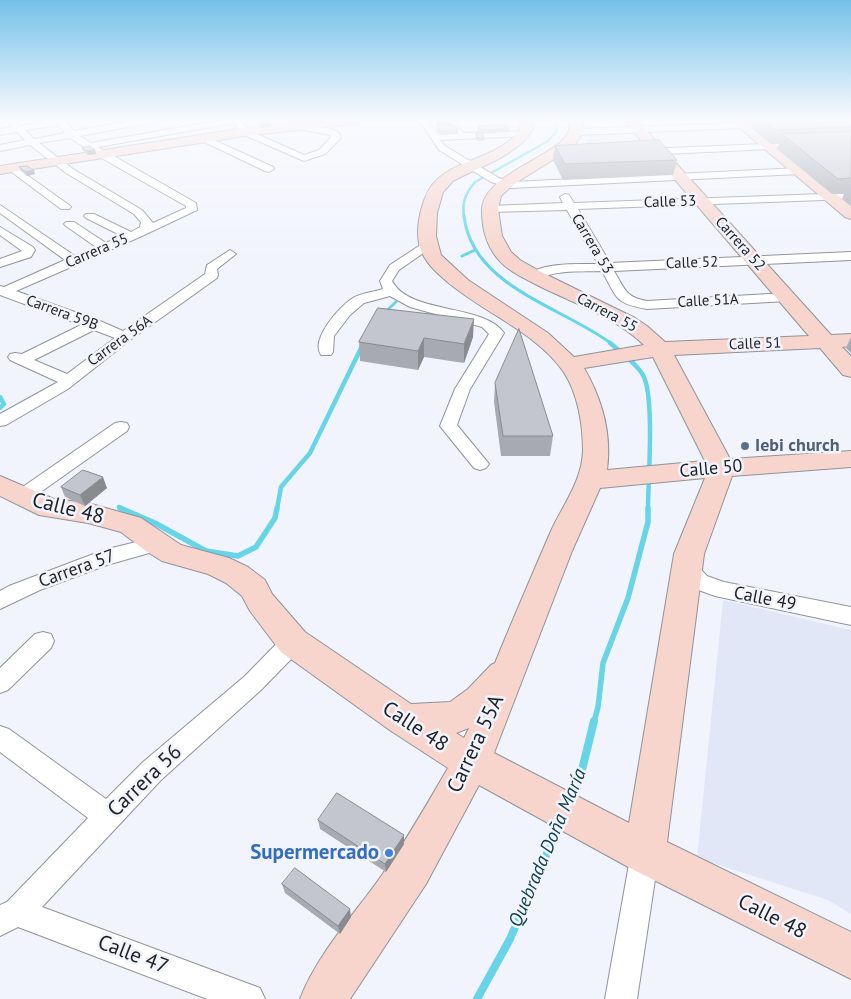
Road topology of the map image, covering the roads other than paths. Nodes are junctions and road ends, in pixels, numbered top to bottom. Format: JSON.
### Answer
{"nodes":[{"id":1,"x":22,"y":166,"type":"edge"},
{"id":2,"x":64,"y":166,"type":"edge"},
{"id":3,"x":122,"y":166,"type":"edge"},
{"id":4,"x":261,"y":166,"type":"edge"},
{"id":5,"x":533,"y":166,"type":"edge"},
{"id":6,"x":669,"y":166,"type":"edge"},
{"id":7,"x":792,"y":166,"type":"edge"},
{"id":8,"x":473,"y":167,"type":"joint"},
{"id":9,"x":4,"y":168,"type":"edge"},
{"id":10,"x":269,"y":170,"type":"dead end"},
{"id":11,"x":799,"y":171,"type":"junction"},
{"id":12,"x":679,"y":177,"type":"junction"},
{"id":13,"x":500,"y":182,"type":"junction"},
{"id":14,"x":557,"y":184,"type":"junction"},
{"id":15,"x":851,"y":196,"type":"edge"},
{"id":16,"x":831,"y":197,"type":"junction"},
{"id":17,"x":702,"y":201,"type":"junction"},
{"id":18,"x":570,"y":206,"type":"junction"},
{"id":19,"x":65,"y":207,"type":"dead end"},
{"id":20,"x":0,"y":208,"type":"edge"},
{"id":21,"x":490,"y":209,"type":"junction"},
{"id":22,"x":191,"y":210,"type":"joint"},
{"id":23,"x":851,"y":214,"type":"edge"},
{"id":24,"x":90,"y":216,"type":"dead end"},
{"id":25,"x":70,"y":224,"type":"dead end"},
{"id":26,"x":0,"y":230,"type":"edge"},
{"id":27,"x":134,"y":235,"type":"junction"},
{"id":28,"x":428,"y":244,"type":"junction"},
{"id":29,"x":105,"y":248,"type":"junction"},
{"id":30,"x":230,"y":254,"type":"dead end"},
{"id":31,"x":851,"y":256,"type":"edge"},
{"id":32,"x":754,"y":260,"type":"junction"},
{"id":33,"x":74,"y":261,"type":"junction"},
{"id":34,"x":0,"y":263,"type":"edge"},
{"id":35,"x":606,"y":266,"type":"junction"},
{"id":36,"x":534,"y":276,"type":"junction"},
{"id":37,"x":2,"y":291,"type":"edge"},
{"id":38,"x":391,"y":291,"type":"junction"},
{"id":39,"x":787,"y":297,"type":"junction"},
{"id":40,"x":630,"y":302,"type":"joint"},
{"id":41,"x":95,"y":324,"type":"junction"},
{"id":42,"x":125,"y":337,"type":"junction"},
{"id":43,"x":851,"y":340,"type":"edge"},
{"id":44,"x":827,"y":342,"type":"junction"},
{"id":45,"x":656,"y":350,"type":"junction"},
{"id":46,"x":326,"y":352,"type":"dead end"},
{"id":47,"x":17,"y":358,"type":"joint"},
{"id":48,"x":578,"y":362,"type":"junction"},
{"id":49,"x":851,"y":370,"type":"edge"},
{"id":50,"x":69,"y":381,"type":"junction"},
{"id":51,"x":0,"y":421,"type":"edge"},
{"id":52,"x":121,"y":427,"type":"dead end"},
{"id":53,"x":851,"y":459,"type":"edge"},
{"id":54,"x":480,"y":464,"type":"dead end"},
{"id":55,"x":715,"y":469,"type":"junction"},
{"id":56,"x":596,"y":480,"type":"junction"},
{"id":57,"x":11,"y":491,"type":"edge"},
{"id":58,"x":156,"y":544,"type":"junction"},
{"id":59,"x":687,"y":567,"type":"junction"},
{"id":60,"x":0,"y":601,"type":"edge"},
{"id":61,"x":851,"y":616,"type":"edge"},
{"id":62,"x":43,"y":641,"type":"dead end"},
{"id":63,"x":293,"y":642,"type":"junction"},
{"id":64,"x":511,"y":667,"type":"junction"},
{"id":65,"x":0,"y":683,"type":"edge"},
{"id":66,"x":404,"y":720,"type":"junction"},
{"id":67,"x":0,"y":737,"type":"edge"},
{"id":68,"x":471,"y":762,"type":"junction"},
{"id":69,"x":108,"y":817,"type":"junction"},
{"id":70,"x":630,"y":846,"type":"junction"},
{"id":71,"x":8,"y":916,"type":"edge"},
{"id":72,"x":851,"y":956,"type":"edge"},
{"id":73,"x":249,"y":999,"type":"edge"},
{"id":74,"x":323,"y":999,"type":"edge"},
{"id":75,"x":621,"y":999,"type":"edge"}],
"edges":[{"from":1,"to":9,"type":"street"},
{"from":2,"to":27,"type":"street"},
{"from":3,"to":22,"type":"street"},
{"from":4,"to":10,"type":"street"},
{"from":5,"to":13,"type":"street"},
{"from":6,"to":12,"type":"street","name":"Carrera 52"},
{"from":7,"to":11,"type":"street"},
{"from":8,"to":13,"type":"street"},
{"from":8,"to":28,"type":"street"},
{"from":9,"to":19,"type":"street"},
{"from":11,"to":12,"type":"street"},
{"from":11,"to":16,"type":"street"},
{"from":12,"to":14,"type":"street"},
{"from":12,"to":17,"type":"street","name":"Carrera 52"},
{"from":13,"to":14,"type":"street"},
{"from":13,"to":21,"type":"street"},
{"from":14,"to":18,"type":"street","name":"Carrera 53"},
{"from":15,"to":16,"type":"street","name":"Calle 53"},
{"from":16,"to":17,"type":"street","name":"Calle 53"},
{"from":16,"to":23,"type":"street"},
{"from":17,"to":18,"type":"street","name":"Calle 53"},
{"from":17,"to":32,"type":"street","name":"Carrera 52"},
{"from":18,"to":21,"type":"street","name":"Calle 53"},
{"from":18,"to":35,"type":"street","name":"Carrera 53"},
{"from":20,"to":33,"type":"street"},
{"from":21,"to":36,"type":"street","name":"Carrera 55"},
{"from":22,"to":27,"type":"street","name":"Carrera 55"},
{"from":24,"to":27,"type":"street"},
{"from":25,"to":29,"type":"street"},
{"from":26,"to":34,"type":"street"},
{"from":27,"to":29,"type":"street","name":"Carrera 55"},
{"from":28,"to":38,"type":"street"},
{"from":28,"to":48,"type":"street"},
{"from":29,"to":33,"type":"street","name":"Carrera 55"},
{"from":30,"to":42,"type":"street","name":"Carrera 56A"},
{"from":31,"to":32,"type":"street","name":"Calle 52"},
{"from":32,"to":35,"type":"street","name":"Calle 52"},
{"from":32,"to":39,"type":"street","name":"Carrera 52"},
{"from":33,"to":37,"type":"street","name":"Carrera 55"},
{"from":35,"to":36,"type":"street","name":"Calle 52"},
{"from":35,"to":40,"type":"street","name":"Carrera 53"},
{"from":36,"to":45,"type":"street","name":"Carrera 55"},
{"from":37,"to":41,"type":"street","name":"Carrera 59B"},
{"from":38,"to":46,"type":"street"},
{"from":38,"to":54,"type":"street"},
{"from":39,"to":40,"type":"street","name":"Calle 51A"},
{"from":39,"to":44,"type":"street","name":"Carrera 52"},
{"from":41,"to":42,"type":"street","name":"Carrera 59B"},
{"from":41,"to":47,"type":"street"},
{"from":42,"to":50,"type":"street","name":"Carrera 56A"},
{"from":43,"to":44,"type":"street","name":"Calle 51"},
{"from":44,"to":45,"type":"street","name":"Calle 51"},
{"from":44,"to":49,"type":"street","name":"Carrera 52"},
{"from":45,"to":48,"type":"street","name":"Calle 51"},
{"from":45,"to":55,"type":"street","name":"Carrera 55"},
{"from":47,"to":50,"type":"street"},
{"from":48,"to":56,"type":"street","name":"Carrera 55A"},
{"from":50,"to":51,"type":"street","name":"Carrera 56A"},
{"from":52,"to":57,"type":"street"},
{"from":53,"to":55,"type":"street","name":"Calle 50"},
{"from":55,"to":56,"type":"street","name":"Calle 50"},
{"from":55,"to":59,"type":"street"},
{"from":56,"to":64,"type":"street","name":"Carrera 55A"},
{"from":57,"to":58,"type":"street","name":"Calle 48"},
{"from":58,"to":60,"type":"street","name":"Carrera 57"},
{"from":58,"to":63,"type":"street","name":"Calle 48"},
{"from":59,"to":61,"type":"street","name":"Calle 49"},
{"from":59,"to":70,"type":"street"},
{"from":62,"to":65,"type":"street"},
{"from":63,"to":66,"type":"street","name":"Calle 48"},
{"from":63,"to":69,"type":"street","name":"Carrera 56"},
{"from":64,"to":66,"type":"street"},
{"from":64,"to":68,"type":"street","name":"Carrera 55A"},
{"from":66,"to":68,"type":"street","name":"Calle 48"},
{"from":67,"to":69,"type":"street"},
{"from":68,"to":70,"type":"street","name":"Calle 48"},
{"from":68,"to":74,"type":"street","name":"Carrera 55A"},
{"from":69,"to":71,"type":"street","name":"Carrera 56"},
{"from":70,"to":72,"type":"street","name":"Calle 48"},
{"from":70,"to":75,"type":"street"},
{"from":71,"to":73,"type":"street","name":"Calle 47"}]}
